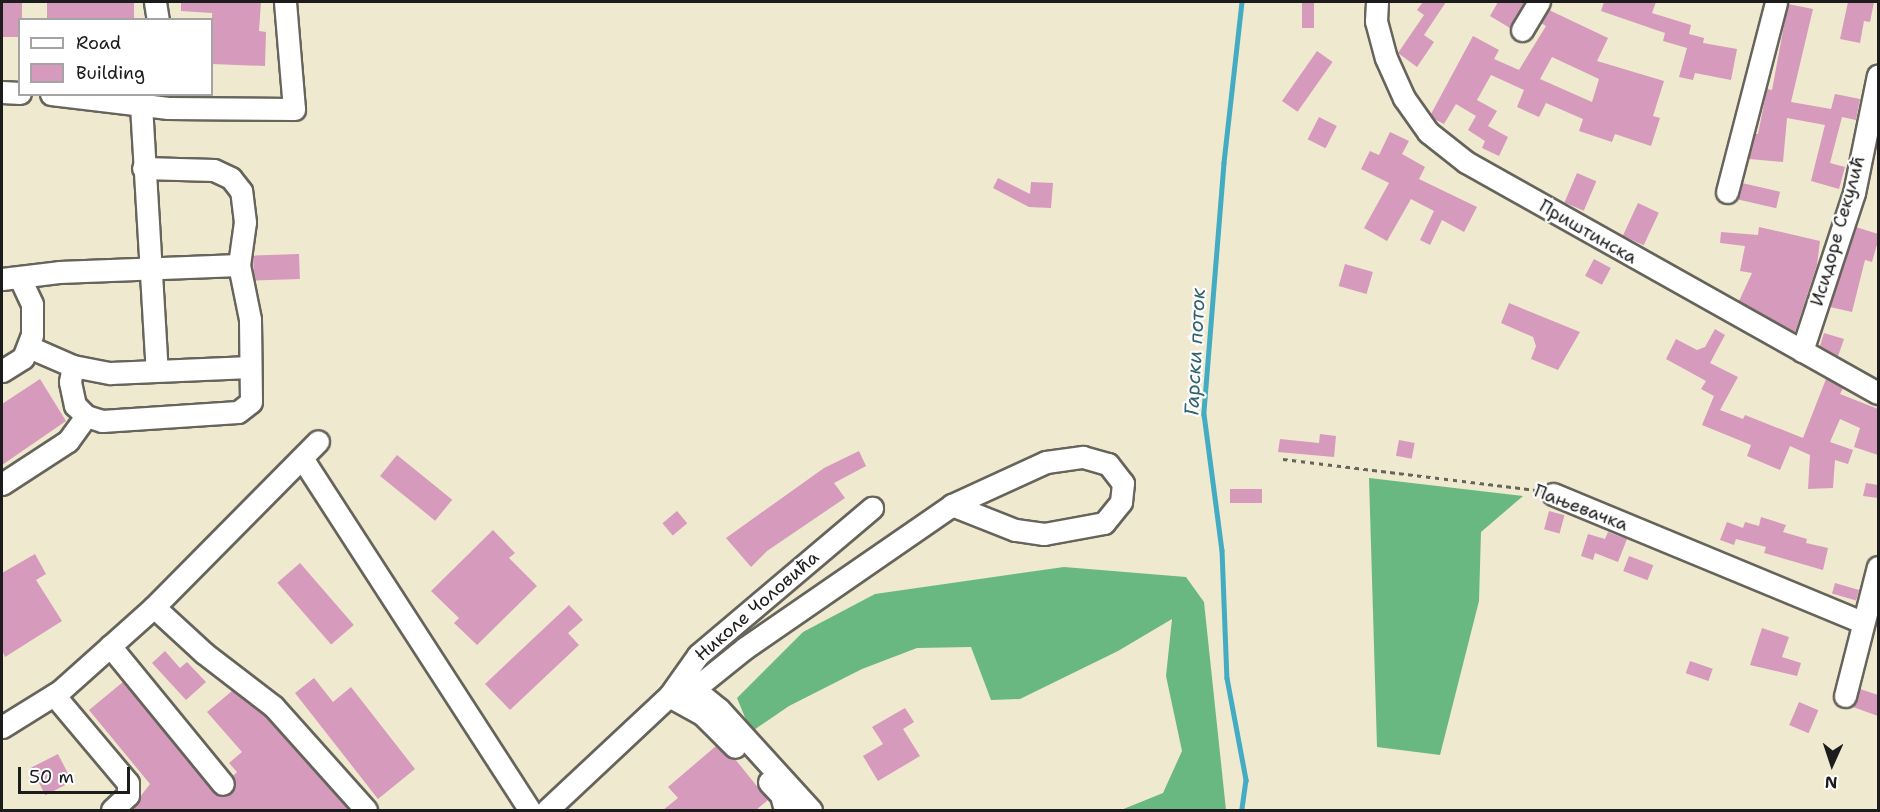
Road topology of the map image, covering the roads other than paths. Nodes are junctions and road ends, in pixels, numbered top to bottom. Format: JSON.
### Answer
{"nodes":[{"id":1,"x":155,"y":2,"type":"edge"},
{"id":2,"x":285,"y":2,"type":"edge"},
{"id":3,"x":1377,"y":2,"type":"edge"},
{"id":4,"x":1539,"y":2,"type":"edge"},
{"id":5,"x":1776,"y":2,"type":"edge"},
{"id":6,"x":158,"y":18,"type":"edge"},
{"id":7,"x":1522,"y":30,"type":"dead end"},
{"id":8,"x":1878,"y":75,"type":"edge"},
{"id":9,"x":2,"y":92,"type":"edge"},
{"id":10,"x":18,"y":93,"type":"edge"},
{"id":11,"x":67,"y":96,"type":"edge"},
{"id":12,"x":168,"y":101,"type":"edge"},
{"id":13,"x":141,"y":105,"type":"junction"},
{"id":14,"x":143,"y":168,"type":"junction"},
{"id":15,"x":1727,"y":192,"type":"dead end"},
{"id":16,"x":239,"y":265,"type":"junction"},
{"id":17,"x":151,"y":270,"type":"junction"},
{"id":18,"x":11,"y":279,"type":"edge"},
{"id":19,"x":29,"y":347,"type":"junction"},
{"id":20,"x":1802,"y":351,"type":"junction"},
{"id":21,"x":73,"y":366,"type":"junction"},
{"id":22,"x":250,"y":367,"type":"junction"},
{"id":23,"x":2,"y":371,"type":"edge"},
{"id":24,"x":157,"y":371,"type":"junction"},
{"id":25,"x":1878,"y":393,"type":"edge"},
{"id":26,"x":86,"y":416,"type":"junction"},
{"id":27,"x":318,"y":441,"type":"dead end"},
{"id":28,"x":302,"y":458,"type":"junction"},
{"id":29,"x":2,"y":484,"type":"edge"},
{"id":30,"x":1553,"y":494,"type":"road end"},
{"id":31,"x":952,"y":504,"type":"junction"},
{"id":32,"x":872,"y":508,"type":"dead end"},
{"id":33,"x":1878,"y":567,"type":"edge"},
{"id":34,"x":154,"y":607,"type":"junction"},
{"id":35,"x":1862,"y":622,"type":"junction"},
{"id":36,"x":110,"y":646,"type":"junction"},
{"id":37,"x":682,"y":688,"type":"junction"},
{"id":38,"x":54,"y":695,"type":"junction"},
{"id":39,"x":1845,"y":696,"type":"dead end"},
{"id":40,"x":2,"y":727,"type":"edge"},
{"id":41,"x":223,"y":784,"type":"dead end"},
{"id":42,"x":112,"y":810,"type":"edge"},
{"id":43,"x":366,"y":810,"type":"edge"},
{"id":44,"x":530,"y":810,"type":"edge"},
{"id":45,"x":546,"y":810,"type":"edge"},
{"id":46,"x":785,"y":810,"type":"edge"},
{"id":47,"x":811,"y":810,"type":"edge"}],
"edges":[{"from":1,"to":6,"type":"street"},
{"from":2,"to":12,"type":"street"},
{"from":3,"to":20,"type":"street","name":"Приштинска"},
{"from":4,"to":7,"type":"street"},
{"from":5,"to":15,"type":"street"},
{"from":8,"to":20,"type":"street","name":"Исидоре Секулић"},
{"from":9,"to":10,"type":"street"},
{"from":11,"to":13,"type":"street"},
{"from":12,"to":13,"type":"street"},
{"from":13,"to":14,"type":"street"},
{"from":14,"to":16,"type":"street"},
{"from":14,"to":17,"type":"street"},
{"from":16,"to":17,"type":"street"},
{"from":16,"to":22,"type":"street"},
{"from":17,"to":18,"type":"street"},
{"from":17,"to":24,"type":"street"},
{"from":18,"to":19,"type":"street"},
{"from":19,"to":21,"type":"street"},
{"from":19,"to":23,"type":"street"},
{"from":20,"to":25,"type":"street","name":"Приштинска"},
{"from":21,"to":24,"type":"street"},
{"from":21,"to":26,"type":"street"},
{"from":22,"to":24,"type":"street"},
{"from":22,"to":26,"type":"street"},
{"from":26,"to":29,"type":"street"},
{"from":27,"to":28,"type":"street"},
{"from":28,"to":34,"type":"street"},
{"from":28,"to":44,"type":"street"},
{"from":30,"to":35,"type":"street","name":"Пањевачка"},
{"from":31,"to":31,"type":"street"},
{"from":31,"to":37,"type":"street"},
{"from":32,"to":37,"type":"street","name":"Николе Чоловића"},
{"from":33,"to":35,"type":"street"},
{"from":34,"to":36,"type":"street"},
{"from":34,"to":43,"type":"street"},
{"from":35,"to":39,"type":"street"},
{"from":36,"to":38,"type":"street"},
{"from":36,"to":41,"type":"street"},
{"from":37,"to":45,"type":"street","name":"Николе Чоловића"},
{"from":37,"to":46,"type":"street"},
{"from":37,"to":47,"type":"street"},
{"from":38,"to":40,"type":"street"},
{"from":38,"to":42,"type":"street"}]}
